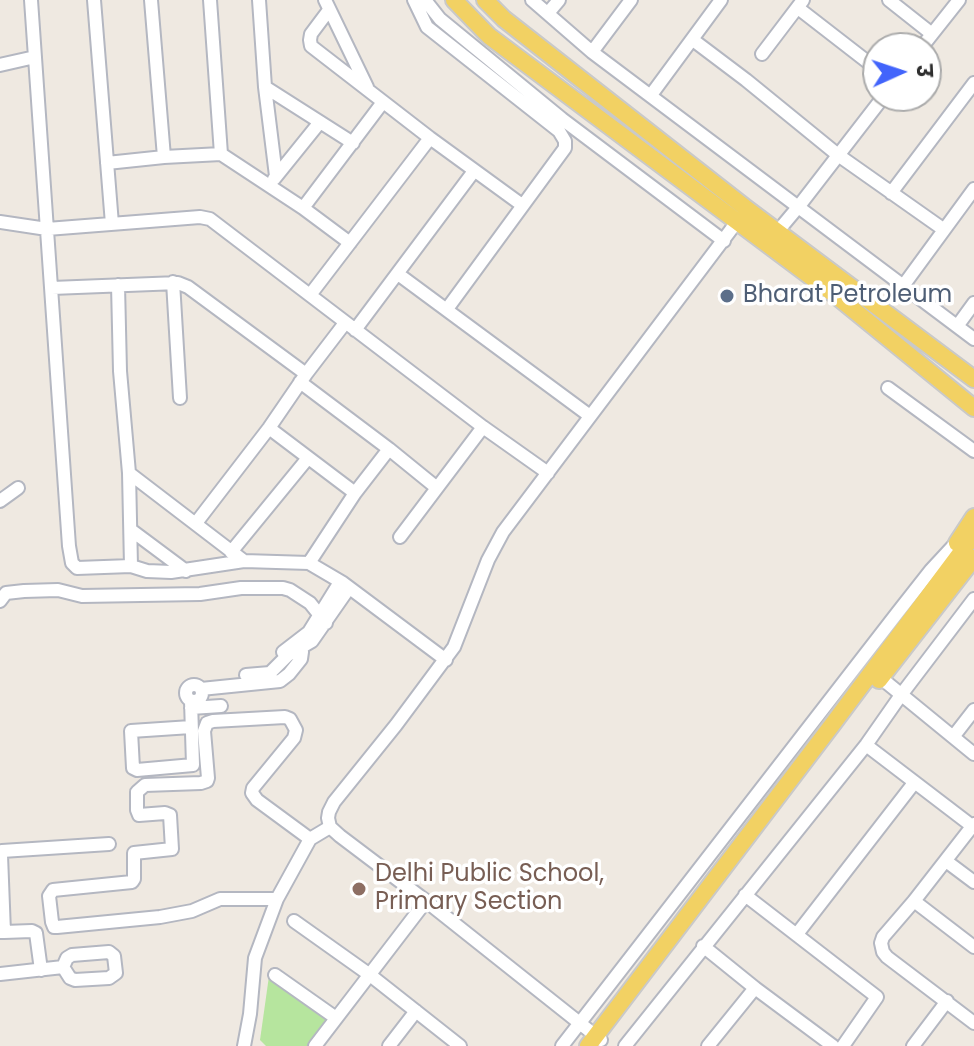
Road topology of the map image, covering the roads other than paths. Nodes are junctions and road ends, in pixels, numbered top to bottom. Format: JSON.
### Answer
{"nodes":[{"id":1,"x":31,"y":0,"type":"edge"},
{"id":2,"x":94,"y":0,"type":"edge"},
{"id":3,"x":151,"y":0,"type":"edge"},
{"id":4,"x":210,"y":0,"type":"edge"},
{"id":5,"x":259,"y":0,"type":"edge"},
{"id":6,"x":414,"y":0,"type":"edge"},
{"id":7,"x":425,"y":0,"type":"edge"},
{"id":8,"x":454,"y":0,"type":"edge"},
{"id":9,"x":485,"y":0,"type":"edge"},
{"id":10,"x":532,"y":0,"type":"edge"},
{"id":11,"x":559,"y":0,"type":"edge"},
{"id":12,"x":631,"y":0,"type":"edge"},
{"id":13,"x":721,"y":0,"type":"edge"},
{"id":14,"x":889,"y":0,"type":"edge"},
{"id":15,"x":959,"y":0,"type":"edge"},
{"id":16,"x":800,"y":4,"type":"edge"},
{"id":17,"x":327,"y":5,"type":"edge"},
{"id":18,"x":548,"y":13,"type":"junction"},
{"id":19,"x":929,"y":32,"type":"edge"},
{"id":20,"x":934,"y":32,"type":"edge"},
{"id":21,"x":693,"y":40,"type":"junction"},
{"id":22,"x":592,"y":52,"type":"junction"},
{"id":23,"x":762,"y":54,"type":"dead end"},
{"id":24,"x":862,"y":56,"type":"edge"},
{"id":25,"x":35,"y":57,"type":"junction"},
{"id":26,"x":0,"y":65,"type":"edge"},
{"id":27,"x":974,"y":83,"type":"edge"},
{"id":28,"x":265,"y":87,"type":"junction"},
{"id":29,"x":368,"y":90,"type":"junction"},
{"id":30,"x":651,"y":95,"type":"junction"},
{"id":31,"x":383,"y":102,"type":"junction"},
{"id":32,"x":872,"y":112,"type":"edge"},
{"id":33,"x":625,"y":113,"type":"junction"},
{"id":34,"x":320,"y":122,"type":"junction"},
{"id":35,"x":613,"y":129,"type":"junction"},
{"id":36,"x":430,"y":138,"type":"junction"},
{"id":37,"x":353,"y":143,"type":"junction"},
{"id":38,"x":221,"y":154,"type":"junction"},
{"id":39,"x":838,"y":155,"type":"junction"},
{"id":40,"x":164,"y":157,"type":"junction"},
{"id":41,"x":107,"y":163,"type":"junction"},
{"id":42,"x":474,"y":171,"type":"junction"},
{"id":43,"x":272,"y":181,"type":"junction"},
{"id":44,"x":974,"y":189,"type":"edge"},
{"id":45,"x":891,"y":193,"type":"junction"},
{"id":46,"x":522,"y":205,"type":"junction"},
{"id":47,"x":799,"y":206,"type":"junction"},
{"id":48,"x":303,"y":208,"type":"junction"},
{"id":49,"x":0,"y":222,"type":"edge"},
{"id":50,"x":736,"y":223,"type":"junction"},
{"id":51,"x":112,"y":224,"type":"junction"},
{"id":52,"x":47,"y":229,"type":"junction"},
{"id":53,"x":943,"y":229,"type":"junction"},
{"id":54,"x":778,"y":231,"type":"junction"},
{"id":55,"x":724,"y":241,"type":"junction"},
{"id":56,"x":350,"y":243,"type":"junction"},
{"id":57,"x":398,"y":274,"type":"junction"},
{"id":58,"x":821,"y":274,"type":"junction"},
{"id":59,"x":173,"y":282,"type":"junction"},
{"id":60,"x":118,"y":285,"type":"junction"},
{"id":61,"x":903,"y":286,"type":"junction"},
{"id":62,"x":52,"y":288,"type":"junction"},
{"id":63,"x":839,"y":288,"type":"junction"},
{"id":64,"x":310,"y":295,"type":"junction"},
{"id":65,"x":974,"y":303,"type":"edge"},
{"id":66,"x":447,"y":309,"type":"junction"},
{"id":67,"x":958,"y":325,"type":"junction"},
{"id":68,"x":350,"y":326,"type":"junction"},
{"id":69,"x":974,"y":339,"type":"edge"},
{"id":70,"x":303,"y":378,"type":"junction"},
{"id":71,"x":974,"y":379,"type":"edge"},
{"id":72,"x":888,"y":388,"type":"dead end"},
{"id":73,"x":180,"y":398,"type":"dead end"},
{"id":74,"x":970,"y":405,"type":"edge"},
{"id":75,"x":590,"y":416,"type":"junction"},
{"id":76,"x":974,"y":418,"type":"edge"},
{"id":77,"x":483,"y":427,"type":"junction"},
{"id":78,"x":269,"y":428,"type":"junction"},
{"id":79,"x":389,"y":449,"type":"junction"},
{"id":80,"x":974,"y":451,"type":"edge"},
{"id":81,"x":308,"y":458,"type":"junction"},
{"id":82,"x":129,"y":473,"type":"junction"},
{"id":83,"x":548,"y":473,"type":"junction"},
{"id":84,"x":18,"y":488,"type":"dead end"},
{"id":85,"x":437,"y":488,"type":"junction"},
{"id":86,"x":355,"y":493,"type":"junction"},
{"id":87,"x":0,"y":501,"type":"edge"},
{"id":88,"x":974,"y":517,"type":"edge"},
{"id":89,"x":196,"y":523,"type":"junction"},
{"id":90,"x":131,"y":530,"type":"junction"},
{"id":91,"x":974,"y":535,"type":"edge"},
{"id":92,"x":400,"y":537,"type":"dead end"},
{"id":93,"x":956,"y":543,"type":"junction"},
{"id":94,"x":231,"y":552,"type":"junction"},
{"id":95,"x":974,"y":558,"type":"edge"},
{"id":96,"x":244,"y":561,"type":"junction"},
{"id":97,"x":309,"y":563,"type":"junction"},
{"id":98,"x":131,"y":566,"type":"junction"},
{"id":99,"x":950,"y":567,"type":"junction"},
{"id":100,"x":186,"y":571,"type":"junction"},
{"id":101,"x":345,"y":585,"type":"junction"},
{"id":102,"x":974,"y":599,"type":"edge"},
{"id":103,"x":0,"y":601,"type":"edge"},
{"id":104,"x":322,"y":619,"type":"junction"},
{"id":105,"x":301,"y":644,"type":"junction"},
{"id":106,"x":446,"y":660,"type":"junction"},
{"id":107,"x":246,"y":673,"type":"dead end"},
{"id":108,"x":881,"y":678,"type":"junction"},
{"id":109,"x":901,"y":695,"type":"junction"},
{"id":110,"x":191,"y":705,"type":"junction"},
{"id":111,"x":221,"y":706,"type":"dead end"},
{"id":112,"x":974,"y":710,"type":"edge"},
{"id":113,"x":191,"y":727,"type":"junction"},
{"id":114,"x":953,"y":737,"type":"junction"},
{"id":115,"x":866,"y":745,"type":"junction"},
{"id":116,"x":974,"y":754,"type":"edge"},
{"id":117,"x":914,"y":783,"type":"junction"},
{"id":118,"x":973,"y":825,"type":"edge"},
{"id":119,"x":330,"y":827,"type":"junction"},
{"id":120,"x":310,"y":839,"type":"junction"},
{"id":121,"x":109,"y":844,"type":"dead end"},
{"id":122,"x":946,"y":861,"type":"junction"},
{"id":123,"x":974,"y":882,"type":"edge"},
{"id":124,"x":745,"y":895,"type":"junction"},
{"id":125,"x":277,"y":899,"type":"junction"},
{"id":126,"x":426,"y":901,"type":"junction"},
{"id":127,"x":914,"y":901,"type":"junction"},
{"id":128,"x":294,"y":921,"type":"dead end"},
{"id":129,"x":2,"y":932,"type":"edge"},
{"id":130,"x":797,"y":934,"type":"junction"},
{"id":131,"x":703,"y":946,"type":"junction"},
{"id":132,"x":974,"y":947,"type":"edge"},
{"id":133,"x":63,"y":967,"type":"dead end"},
{"id":134,"x":41,"y":970,"type":"junction"},
{"id":135,"x":0,"y":974,"type":"edge"},
{"id":136,"x":275,"y":975,"type":"dead end"},
{"id":137,"x":370,"y":975,"type":"junction"},
{"id":138,"x":755,"y":988,"type":"junction"},
{"id":139,"x":947,"y":1001,"type":"junction"},
{"id":140,"x":416,"y":1011,"type":"junction"},
{"id":141,"x":336,"y":1018,"type":"junction"},
{"id":142,"x":579,"y":1023,"type":"junction"},
{"id":143,"x":974,"y":1023,"type":"edge"},
{"id":144,"x":594,"y":1043,"type":"edge"},
{"id":145,"x":244,"y":1046,"type":"edge"},
{"id":146,"x":315,"y":1046,"type":"edge"},
{"id":147,"x":389,"y":1046,"type":"edge"},
{"id":148,"x":460,"y":1046,"type":"edge"},
{"id":149,"x":562,"y":1046,"type":"edge"},
{"id":150,"x":625,"y":1046,"type":"edge"},
{"id":151,"x":710,"y":1046,"type":"edge"},
{"id":152,"x":833,"y":1046,"type":"edge"},
{"id":153,"x":843,"y":1046,"type":"edge"},
{"id":154,"x":913,"y":1046,"type":"edge"}],
"edges":[{"from":1,"to":25,"type":"street"},
{"from":2,"to":41,"type":"street"},
{"from":3,"to":40,"type":"street"},
{"from":4,"to":38,"type":"street"},
{"from":5,"to":28,"type":"street"},
{"from":6,"to":46,"type":"street"},
{"from":7,"to":55,"type":"street"},
{"from":8,"to":35,"type":"main road"},
{"from":9,"to":33,"type":"main road"},
{"from":10,"to":18,"type":"street"},
{"from":11,"to":18,"type":"street"},
{"from":12,"to":22,"type":"street"},
{"from":13,"to":21,"type":"street"},
{"from":14,"to":19,"type":"street"},
{"from":15,"to":20,"type":"street"},
{"from":16,"to":23,"type":"street"},
{"from":16,"to":24,"type":"street"},
{"from":17,"to":29,"type":"street"},
{"from":17,"to":29,"type":"street"},
{"from":18,"to":22,"type":"street"},
{"from":21,"to":30,"type":"street"},
{"from":21,"to":39,"type":"street"},
{"from":22,"to":30,"type":"street"},
{"from":25,"to":26,"type":"street"},
{"from":25,"to":52,"type":"street"},
{"from":27,"to":45,"type":"street"},
{"from":28,"to":34,"type":"street"},
{"from":28,"to":43,"type":"street"},
{"from":29,"to":31,"type":"street"},
{"from":30,"to":47,"type":"street"},
{"from":31,"to":36,"type":"street"},
{"from":31,"to":37,"type":"street"},
{"from":32,"to":39,"type":"street"},
{"from":33,"to":35,"type":"main road"},
{"from":33,"to":54,"type":"main road"},
{"from":34,"to":37,"type":"street"},
{"from":34,"to":43,"type":"street"},
{"from":35,"to":50,"type":"main road"},
{"from":36,"to":42,"type":"street"},
{"from":36,"to":56,"type":"street"},
{"from":37,"to":48,"type":"street"},
{"from":38,"to":40,"type":"street"},
{"from":38,"to":43,"type":"street"},
{"from":39,"to":45,"type":"street"},
{"from":39,"to":47,"type":"street"},
{"from":40,"to":41,"type":"street"},
{"from":41,"to":51,"type":"street"},
{"from":42,"to":46,"type":"street"},
{"from":42,"to":57,"type":"street"},
{"from":43,"to":48,"type":"street"},
{"from":44,"to":53,"type":"street"},
{"from":45,"to":53,"type":"street"},
{"from":46,"to":66,"type":"street"},
{"from":47,"to":54,"type":"street"},
{"from":47,"to":61,"type":"street"},
{"from":48,"to":56,"type":"street"},
{"from":49,"to":52,"type":"street"},
{"from":50,"to":55,"type":"street"},
{"from":50,"to":58,"type":"main road"},
{"from":51,"to":52,"type":"street"},
{"from":51,"to":64,"type":"street"},
{"from":52,"to":62,"type":"street"},
{"from":53,"to":61,"type":"street"},
{"from":54,"to":58,"type":"main road"},
{"from":55,"to":75,"type":"street"},
{"from":56,"to":64,"type":"street"},
{"from":57,"to":66,"type":"street"},
{"from":57,"to":68,"type":"street"},
{"from":58,"to":63,"type":"main road"},
{"from":59,"to":60,"type":"street"},
{"from":59,"to":70,"type":"street"},
{"from":59,"to":73,"type":"street"},
{"from":60,"to":62,"type":"street"},
{"from":60,"to":82,"type":"street"},
{"from":61,"to":67,"type":"street"},
{"from":62,"to":98,"type":"street"},
{"from":63,"to":71,"type":"main road"},
{"from":63,"to":74,"type":"main road"},
{"from":64,"to":68,"type":"street"},
{"from":65,"to":67,"type":"street"},
{"from":66,"to":75,"type":"street"},
{"from":67,"to":69,"type":"street"},
{"from":68,"to":70,"type":"street"},
{"from":68,"to":77,"type":"street"},
{"from":70,"to":78,"type":"street"},
{"from":70,"to":79,"type":"street"},
{"from":72,"to":80,"type":"street"},
{"from":74,"to":76,"type":"main road"},
{"from":75,"to":83,"type":"street"},
{"from":77,"to":83,"type":"street"},
{"from":77,"to":85,"type":"street"},
{"from":78,"to":81,"type":"street"},
{"from":78,"to":89,"type":"street"},
{"from":79,"to":85,"type":"street"},
{"from":79,"to":86,"type":"street"},
{"from":81,"to":86,"type":"street"},
{"from":81,"to":94,"type":"street"},
{"from":82,"to":89,"type":"street"},
{"from":82,"to":90,"type":"street"},
{"from":83,"to":106,"type":"street"},
{"from":84,"to":87,"type":"street"},
{"from":85,"to":92,"type":"street"},
{"from":86,"to":97,"type":"street"},
{"from":88,"to":93,"type":"main road"},
{"from":89,"to":94,"type":"street"},
{"from":90,"to":98,"type":"street"},
{"from":90,"to":100,"type":"street"},
{"from":91,"to":99,"type":"main road"},
{"from":93,"to":99,"type":"main road"},
{"from":93,"to":142,"type":"street"},
{"from":94,"to":96,"type":"street"},
{"from":95,"to":108,"type":"main road"},
{"from":96,"to":97,"type":"street"},
{"from":96,"to":100,"type":"street"},
{"from":97,"to":101,"type":"street"},
{"from":98,"to":100,"type":"street"},
{"from":99,"to":144,"type":"main road"},
{"from":101,"to":104,"type":"street"},
{"from":101,"to":106,"type":"street"},
{"from":102,"to":109,"type":"street"},
{"from":103,"to":104,"type":"street"},
{"from":104,"to":105,"type":"street"},
{"from":105,"to":107,"type":"street"},
{"from":105,"to":110,"type":"street"},
{"from":106,"to":119,"type":"street"},
{"from":108,"to":109,"type":"street"},
{"from":108,"to":144,"type":"main road"},
{"from":109,"to":114,"type":"street"},
{"from":109,"to":115,"type":"street"},
{"from":110,"to":111,"type":"street"},
{"from":110,"to":113,"type":"street"},
{"from":112,"to":114,"type":"street"},
{"from":113,"to":113,"type":"street"},
{"from":114,"to":116,"type":"street"},
{"from":115,"to":117,"type":"street"},
{"from":115,"to":124,"type":"street"},
{"from":117,"to":118,"type":"street"},
{"from":117,"to":130,"type":"street"},
{"from":118,"to":122,"type":"street"},
{"from":119,"to":120,"type":"street"},
{"from":119,"to":126,"type":"street"},
{"from":120,"to":125,"type":"street"},
{"from":120,"to":125,"type":"street"},
{"from":121,"to":129,"type":"street"},
{"from":122,"to":123,"type":"street"},
{"from":122,"to":127,"type":"street"},
{"from":124,"to":130,"type":"street"},
{"from":124,"to":131,"type":"street"},
{"from":125,"to":145,"type":"street"},
{"from":126,"to":137,"type":"street"},
{"from":126,"to":142,"type":"street"},
{"from":127,"to":132,"type":"street"},
{"from":127,"to":139,"type":"street"},
{"from":128,"to":137,"type":"street"},
{"from":129,"to":134,"type":"street"},
{"from":130,"to":153,"type":"street"},
{"from":131,"to":138,"type":"street"},
{"from":131,"to":150,"type":"street"},
{"from":133,"to":134,"type":"street"},
{"from":134,"to":135,"type":"street"},
{"from":136,"to":141,"type":"street"},
{"from":137,"to":140,"type":"street"},
{"from":137,"to":141,"type":"street"},
{"from":138,"to":151,"type":"street"},
{"from":138,"to":152,"type":"street"},
{"from":139,"to":143,"type":"street"},
{"from":139,"to":154,"type":"street"},
{"from":140,"to":147,"type":"street"},
{"from":140,"to":148,"type":"street"},
{"from":141,"to":146,"type":"street"},
{"from":142,"to":144,"type":"street"},
{"from":142,"to":149,"type":"street"}]}
